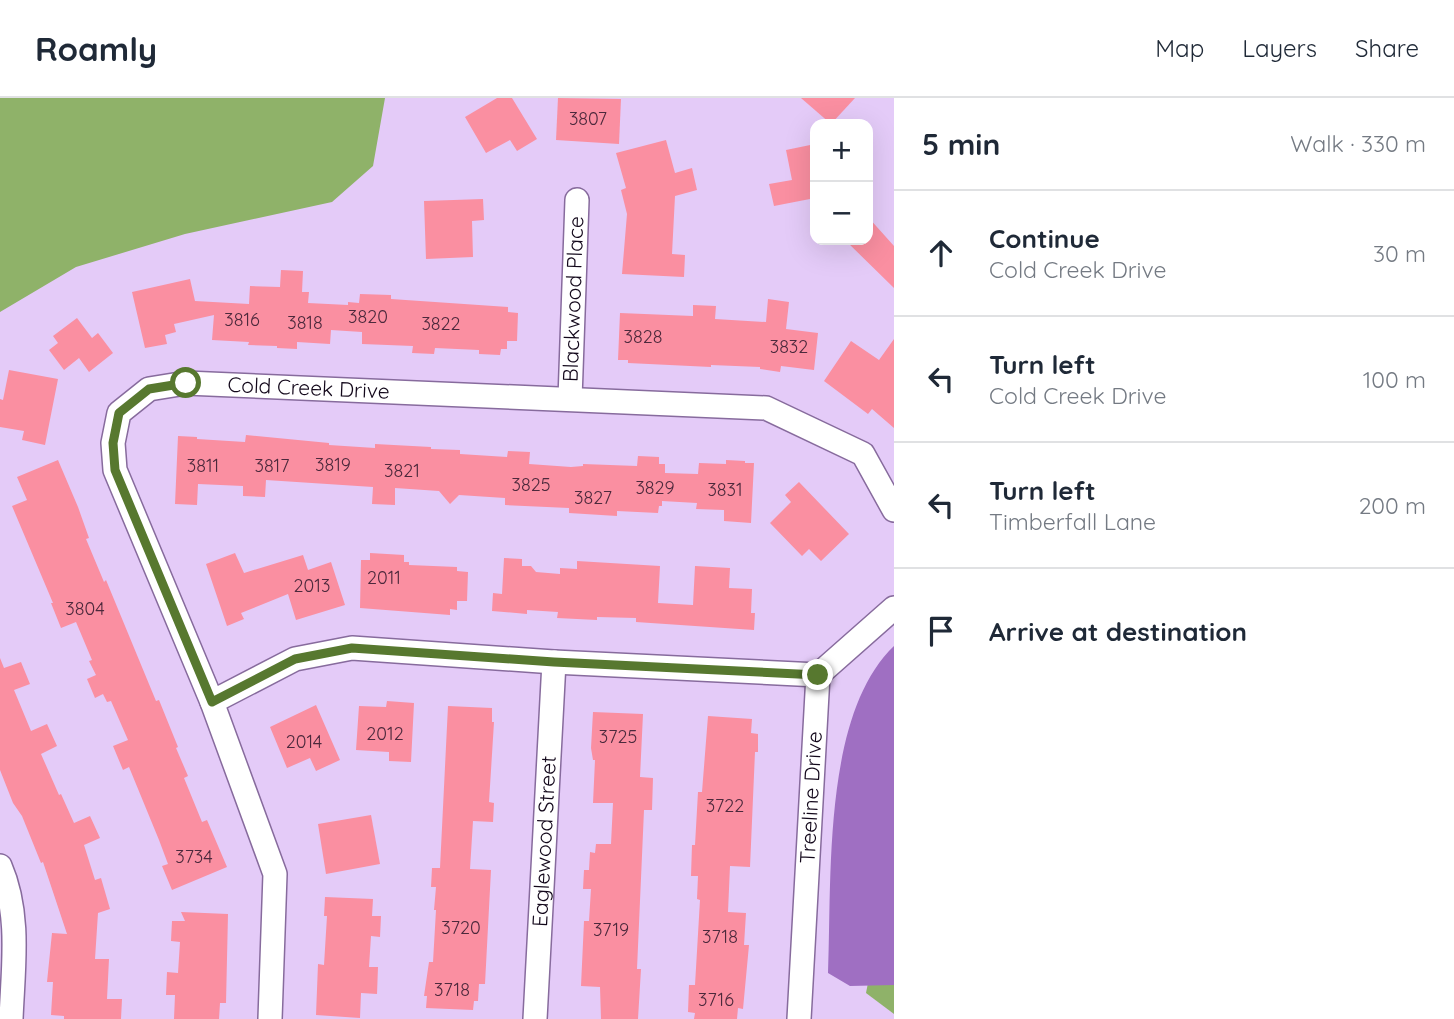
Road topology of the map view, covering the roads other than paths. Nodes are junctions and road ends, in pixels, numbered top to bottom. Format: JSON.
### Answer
{"nodes":[{"id":1,"x":577,"y":200,"type":"dead end"},
{"id":2,"x":570,"y":399,"type":"junction"},
{"id":3,"x":894,"y":510,"type":"edge"},
{"id":4,"x":894,"y":608,"type":"edge"},
{"id":5,"x":554,"y":662,"type":"junction"},
{"id":6,"x":818,"y":675,"type":"junction"},
{"id":7,"x":212,"y":702,"type":"junction"},
{"id":8,"x":0,"y":866,"type":"edge"},
{"id":9,"x":11,"y":1019,"type":"edge"},
{"id":10,"x":270,"y":1019,"type":"edge"},
{"id":11,"x":535,"y":1019,"type":"edge"},
{"id":12,"x":799,"y":1019,"type":"edge"}],
"edges":[{"from":1,"to":2,"type":"street","name":"Blackwood Place"},
{"from":2,"to":3,"type":"street","name":"Cold Creek Drive"},
{"from":2,"to":7,"type":"street","name":"Cold Creek Drive"},
{"from":4,"to":6,"type":"street"},
{"from":5,"to":6,"type":"street"},
{"from":5,"to":7,"type":"street"},
{"from":5,"to":11,"type":"street","name":"Eaglewood Street"},
{"from":6,"to":12,"type":"street","name":"Treeline Drive"},
{"from":7,"to":10,"type":"street","name":"Cold Creek Drive"},
{"from":8,"to":9,"type":"street"}]}
